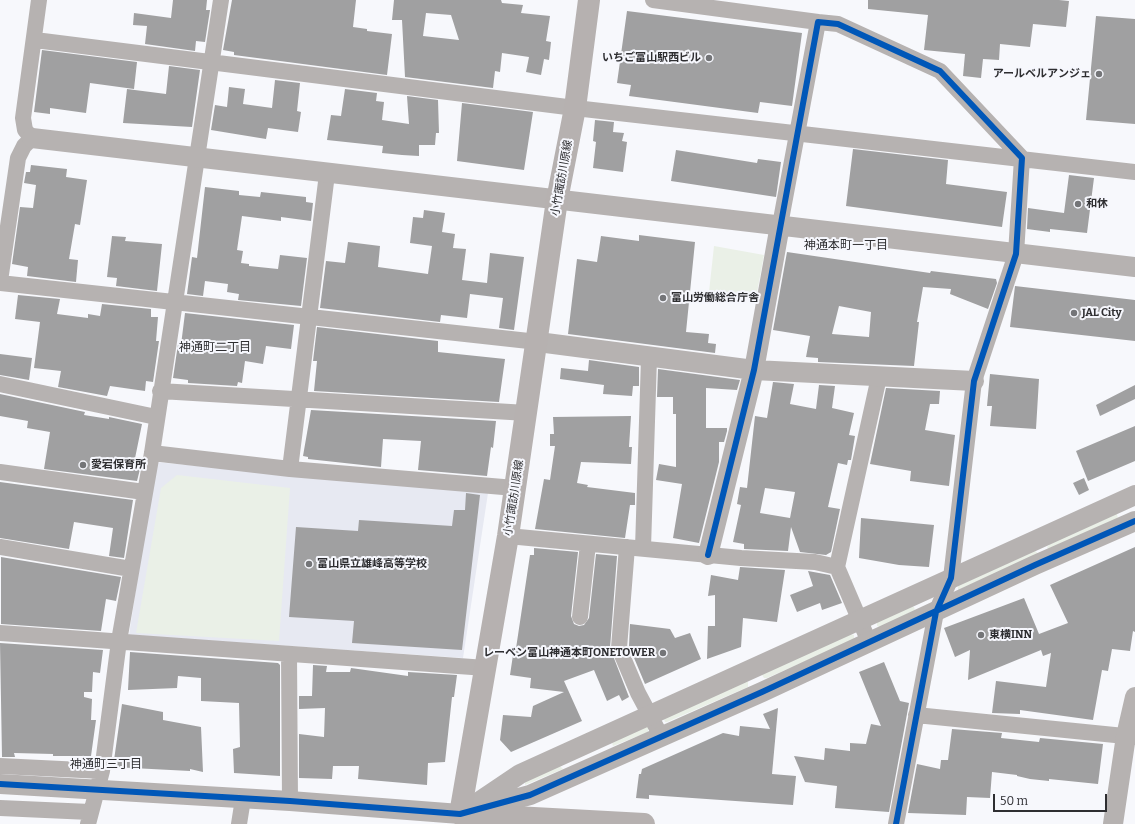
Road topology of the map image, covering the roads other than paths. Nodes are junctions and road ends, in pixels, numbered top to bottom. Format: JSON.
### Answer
{"nodes":[{"id":1,"x":39,"y":0,"type":"edge"},
{"id":2,"x":221,"y":0,"type":"edge"},
{"id":3,"x":589,"y":0,"type":"edge"},
{"id":4,"x":652,"y":0,"type":"edge"},
{"id":5,"x":818,"y":22,"type":"junction"},
{"id":6,"x":35,"y":40,"type":"junction"},
{"id":7,"x":211,"y":63,"type":"junction"},
{"id":8,"x":575,"y":108,"type":"junction"},
{"id":9,"x":798,"y":132,"type":"junction"},
{"id":10,"x":32,"y":138,"type":"junction"},
{"id":11,"x":196,"y":158,"type":"junction"},
{"id":12,"x":1022,"y":158,"type":"junction"},
{"id":13,"x":1135,"y":172,"type":"edge"},
{"id":14,"x":327,"y":174,"type":"junction"},
{"id":15,"x":557,"y":200,"type":"junction"},
{"id":16,"x":780,"y":225,"type":"junction"},
{"id":17,"x":1016,"y":254,"type":"junction"},
{"id":18,"x":1135,"y":267,"type":"edge"},
{"id":19,"x":0,"y":282,"type":"edge"},
{"id":20,"x":174,"y":303,"type":"junction"},
{"id":21,"x":309,"y":317,"type":"junction"},
{"id":22,"x":538,"y":342,"type":"junction"},
{"id":23,"x":649,"y":358,"type":"junction"},
{"id":24,"x":754,"y":370,"type":"junction"},
{"id":25,"x":879,"y":377,"type":"junction"},
{"id":26,"x":974,"y":381,"type":"junction"},
{"id":27,"x":0,"y":384,"type":"edge"},
{"id":28,"x":160,"y":391,"type":"junction"},
{"id":29,"x":299,"y":399,"type":"junction"},
{"id":30,"x":527,"y":413,"type":"junction"},
{"id":31,"x":156,"y":417,"type":"junction"},
{"id":32,"x":152,"y":453,"type":"junction"},
{"id":33,"x":290,"y":469,"type":"junction"},
{"id":34,"x":0,"y":472,"type":"edge"},
{"id":35,"x":515,"y":488,"type":"junction"},
{"id":36,"x":144,"y":492,"type":"junction"},
{"id":37,"x":1135,"y":495,"type":"edge"},
{"id":38,"x":1135,"y":521,"type":"edge"},
{"id":39,"x":508,"y":536,"type":"junction"},
{"id":40,"x":588,"y":544,"type":"junction"},
{"id":41,"x":0,"y":547,"type":"edge"},
{"id":42,"x":635,"y":547,"type":"junction"},
{"id":43,"x":708,"y":555,"type":"junction"},
{"id":44,"x":838,"y":567,"type":"junction"},
{"id":45,"x":131,"y":568,"type":"junction"},
{"id":46,"x":951,"y":578,"type":"junction"},
{"id":47,"x":936,"y":612,"type":"junction"},
{"id":48,"x":580,"y":617,"type":"dead end"},
{"id":49,"x":860,"y":621,"type":"junction"},
{"id":50,"x":0,"y":633,"type":"edge"},
{"id":51,"x":119,"y":641,"type":"junction"},
{"id":52,"x":869,"y":642,"type":"junction"},
{"id":53,"x":289,"y":654,"type":"junction"},
{"id":54,"x":486,"y":668,"type":"junction"},
{"id":55,"x":1135,"y":697,"type":"edge"},
{"id":56,"x":650,"y":715,"type":"junction"},
{"id":57,"x":916,"y":715,"type":"junction"},
{"id":58,"x":661,"y":736,"type":"junction"},
{"id":59,"x":1130,"y":736,"type":"edge"},
{"id":60,"x":0,"y":766,"type":"edge"},
{"id":61,"x":102,"y":771,"type":"junction"},
{"id":62,"x":0,"y":784,"type":"edge"},
{"id":63,"x":96,"y":790,"type":"junction"},
{"id":64,"x":243,"y":799,"type":"junction"},
{"id":65,"x":290,"y":801,"type":"junction"},
{"id":66,"x":0,"y":808,"type":"edge"},
{"id":67,"x":89,"y":818,"type":"edge"},
{"id":68,"x":460,"y":819,"type":"edge"},
{"id":69,"x":586,"y":822,"type":"edge"},
{"id":70,"x":239,"y":824,"type":"edge"},
{"id":71,"x":644,"y":824,"type":"edge"},
{"id":72,"x":896,"y":824,"type":"edge"},
{"id":73,"x":1113,"y":824,"type":"edge"}],
"edges":[{"from":1,"to":6,"type":"street"},
{"from":2,"to":7,"type":"street"},
{"from":3,"to":8,"type":"main road","name":"小竹諏訪川原線"},
{"from":4,"to":5,"type":"street"},
{"from":5,"to":9,"type":"street"},
{"from":5,"to":12,"type":"street"},
{"from":6,"to":7,"type":"street"},
{"from":6,"to":10,"type":"street"},
{"from":7,"to":8,"type":"street"},
{"from":7,"to":11,"type":"street"},
{"from":8,"to":9,"type":"street"},
{"from":8,"to":15,"type":"main road","name":"小竹諏訪川原線"},
{"from":9,"to":12,"type":"street"},
{"from":9,"to":16,"type":"street"},
{"from":10,"to":11,"type":"street"},
{"from":10,"to":19,"type":"street"},
{"from":11,"to":14,"type":"street"},
{"from":11,"to":20,"type":"street"},
{"from":12,"to":13,"type":"street"},
{"from":12,"to":17,"type":"street"},
{"from":14,"to":15,"type":"street"},
{"from":14,"to":21,"type":"street"},
{"from":15,"to":16,"type":"street"},
{"from":15,"to":22,"type":"main road","name":"小竹諏訪川原線"},
{"from":16,"to":17,"type":"street"},
{"from":16,"to":24,"type":"street"},
{"from":17,"to":18,"type":"street"},
{"from":17,"to":26,"type":"street"},
{"from":19,"to":20,"type":"street"},
{"from":20,"to":21,"type":"street"},
{"from":20,"to":28,"type":"street"},
{"from":21,"to":22,"type":"street"},
{"from":21,"to":29,"type":"street"},
{"from":22,"to":23,"type":"street"},
{"from":22,"to":30,"type":"main road","name":"小竹諏訪川原線"},
{"from":23,"to":24,"type":"street"},
{"from":23,"to":42,"type":"street"},
{"from":24,"to":25,"type":"street"},
{"from":24,"to":43,"type":"street"},
{"from":25,"to":26,"type":"street"},
{"from":25,"to":44,"type":"street"},
{"from":26,"to":46,"type":"street"},
{"from":27,"to":31,"type":"street"},
{"from":28,"to":29,"type":"street"},
{"from":28,"to":31,"type":"street"},
{"from":29,"to":30,"type":"street"},
{"from":29,"to":33,"type":"street"},
{"from":30,"to":35,"type":"main road","name":"小竹諏訪川原線"},
{"from":31,"to":32,"type":"street"},
{"from":32,"to":33,"type":"street"},
{"from":32,"to":36,"type":"street"},
{"from":33,"to":35,"type":"street"},
{"from":34,"to":36,"type":"street"},
{"from":35,"to":39,"type":"main road","name":"小竹諏訪川原線"},
{"from":36,"to":45,"type":"street"},
{"from":37,"to":46,"type":"street"},
{"from":38,"to":47,"type":"street"},
{"from":39,"to":40,"type":"street"},
{"from":39,"to":54,"type":"main road","name":"小竹諏訪川原線"},
{"from":40,"to":42,"type":"street"},
{"from":40,"to":48,"type":"street"},
{"from":41,"to":45,"type":"street"},
{"from":42,"to":43,"type":"street"},
{"from":42,"to":56,"type":"street"},
{"from":43,"to":44,"type":"street"},
{"from":44,"to":49,"type":"street"},
{"from":45,"to":51,"type":"street"},
{"from":46,"to":47,"type":"street"},
{"from":46,"to":49,"type":"street"},
{"from":47,"to":52,"type":"street"},
{"from":47,"to":57,"type":"street"},
{"from":49,"to":52,"type":"street"},
{"from":49,"to":56,"type":"street"},
{"from":50,"to":51,"type":"street"},
{"from":51,"to":53,"type":"street"},
{"from":51,"to":61,"type":"street"},
{"from":52,"to":58,"type":"street"},
{"from":53,"to":54,"type":"street"},
{"from":53,"to":65,"type":"street"},
{"from":54,"to":68,"type":"main road","name":"小竹諏訪川原線"},
{"from":55,"to":59,"type":"street"},
{"from":56,"to":58,"type":"street"},
{"from":56,"to":68,"type":"street"},
{"from":57,"to":59,"type":"street"},
{"from":57,"to":72,"type":"street"},
{"from":58,"to":68,"type":"street"},
{"from":59,"to":73,"type":"street"},
{"from":60,"to":61,"type":"street"},
{"from":61,"to":63,"type":"street"},
{"from":62,"to":63,"type":"street"},
{"from":63,"to":64,"type":"street"},
{"from":63,"to":67,"type":"street"},
{"from":64,"to":65,"type":"street"},
{"from":64,"to":70,"type":"street"},
{"from":65,"to":68,"type":"street"},
{"from":66,"to":67,"type":"street"},
{"from":68,"to":69,"type":"main road"},
{"from":69,"to":71,"type":"main road"}]}
